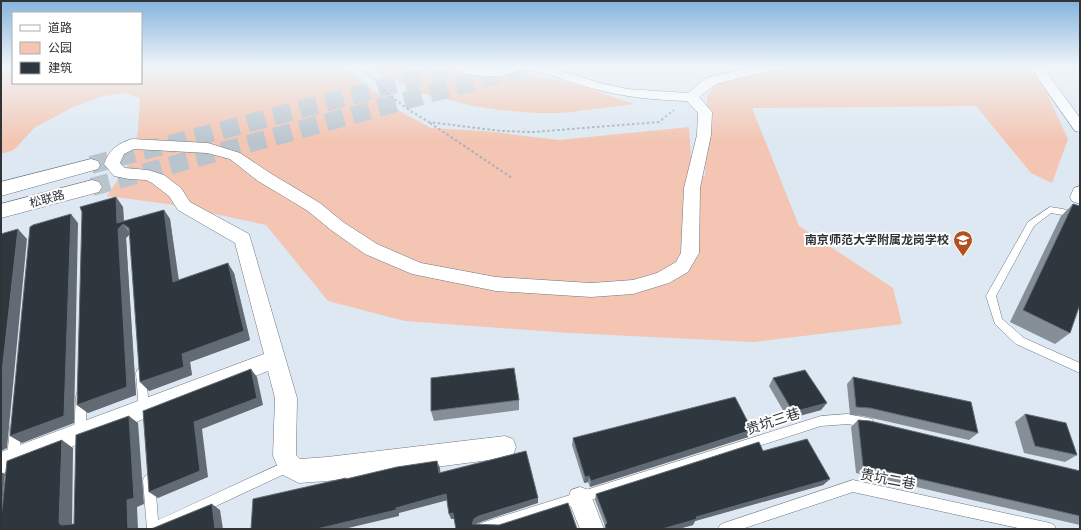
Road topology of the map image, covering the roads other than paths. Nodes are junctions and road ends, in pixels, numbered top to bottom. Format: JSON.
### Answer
{"nodes":[{"id":1,"x":620,"y":92,"type":"edge"},
{"id":2,"x":698,"y":92,"type":"edge"},
{"id":3,"x":1054,"y":92,"type":"edge"},
{"id":4,"x":691,"y":97,"type":"junction"},
{"id":5,"x":1080,"y":128,"type":"edge"},
{"id":6,"x":91,"y":165,"type":"tunnel mouth"},
{"id":7,"x":92,"y":187,"type":"tunnel mouth"},
{"id":8,"x":1,"y":189,"type":"edge"},
{"id":9,"x":1080,"y":192,"type":"edge"},
{"id":10,"x":1080,"y":198,"type":"edge"},
{"id":11,"x":1,"y":211,"type":"edge"},
{"id":12,"x":1080,"y":219,"type":"edge"},
{"id":13,"x":275,"y":359,"type":"junction"},
{"id":14,"x":140,"y":362,"type":"edge"},
{"id":15,"x":1080,"y":368,"type":"edge"},
{"id":16,"x":81,"y":386,"type":"edge"},
{"id":17,"x":144,"y":416,"type":"junction"},
{"id":18,"x":17,"y":419,"type":"edge"},
{"id":19,"x":878,"y":426,"type":"edge"},
{"id":20,"x":80,"y":437,"type":"junction"},
{"id":21,"x":505,"y":447,"type":"dead end"},
{"id":22,"x":9,"y":463,"type":"edge"},
{"id":23,"x":289,"y":466,"type":"junction"},
{"id":24,"x":148,"y":469,"type":"edge"},
{"id":25,"x":580,"y":499,"type":"junction"},
{"id":26,"x":153,"y":529,"type":"edge"},
{"id":27,"x":481,"y":529,"type":"edge"},
{"id":28,"x":592,"y":529,"type":"edge"},
{"id":29,"x":724,"y":529,"type":"edge"},
{"id":30,"x":1050,"y":529,"type":"edge"}],
"edges":[{"from":1,"to":4,"type":"street"},
{"from":2,"to":4,"type":"street"},
{"from":3,"to":5,"type":"street"},
{"from":4,"to":13,"type":"street"},
{"from":6,"to":8,"type":"street","name":"松联路"},
{"from":7,"to":11,"type":"street","name":"松联路"},
{"from":9,"to":10,"type":"street"},
{"from":12,"to":15,"type":"lane"},
{"from":13,"to":17,"type":"street"},
{"from":13,"to":23,"type":"street"},
{"from":14,"to":17,"type":"lane"},
{"from":16,"to":20,"type":"lane"},
{"from":17,"to":20,"type":"street"},
{"from":18,"to":22,"type":"lane"},
{"from":19,"to":25,"type":"lane","name":"贵坑三巷"},
{"from":20,"to":22,"type":"street"},
{"from":21,"to":23,"type":"street"},
{"from":23,"to":26,"type":"lane"},
{"from":24,"to":26,"type":"lane"},
{"from":25,"to":27,"type":"lane","name":"贵坑三巷"},
{"from":25,"to":28,"type":"street"},
{"from":29,"to":30,"type":"lane","name":"贵坑二巷"}]}
